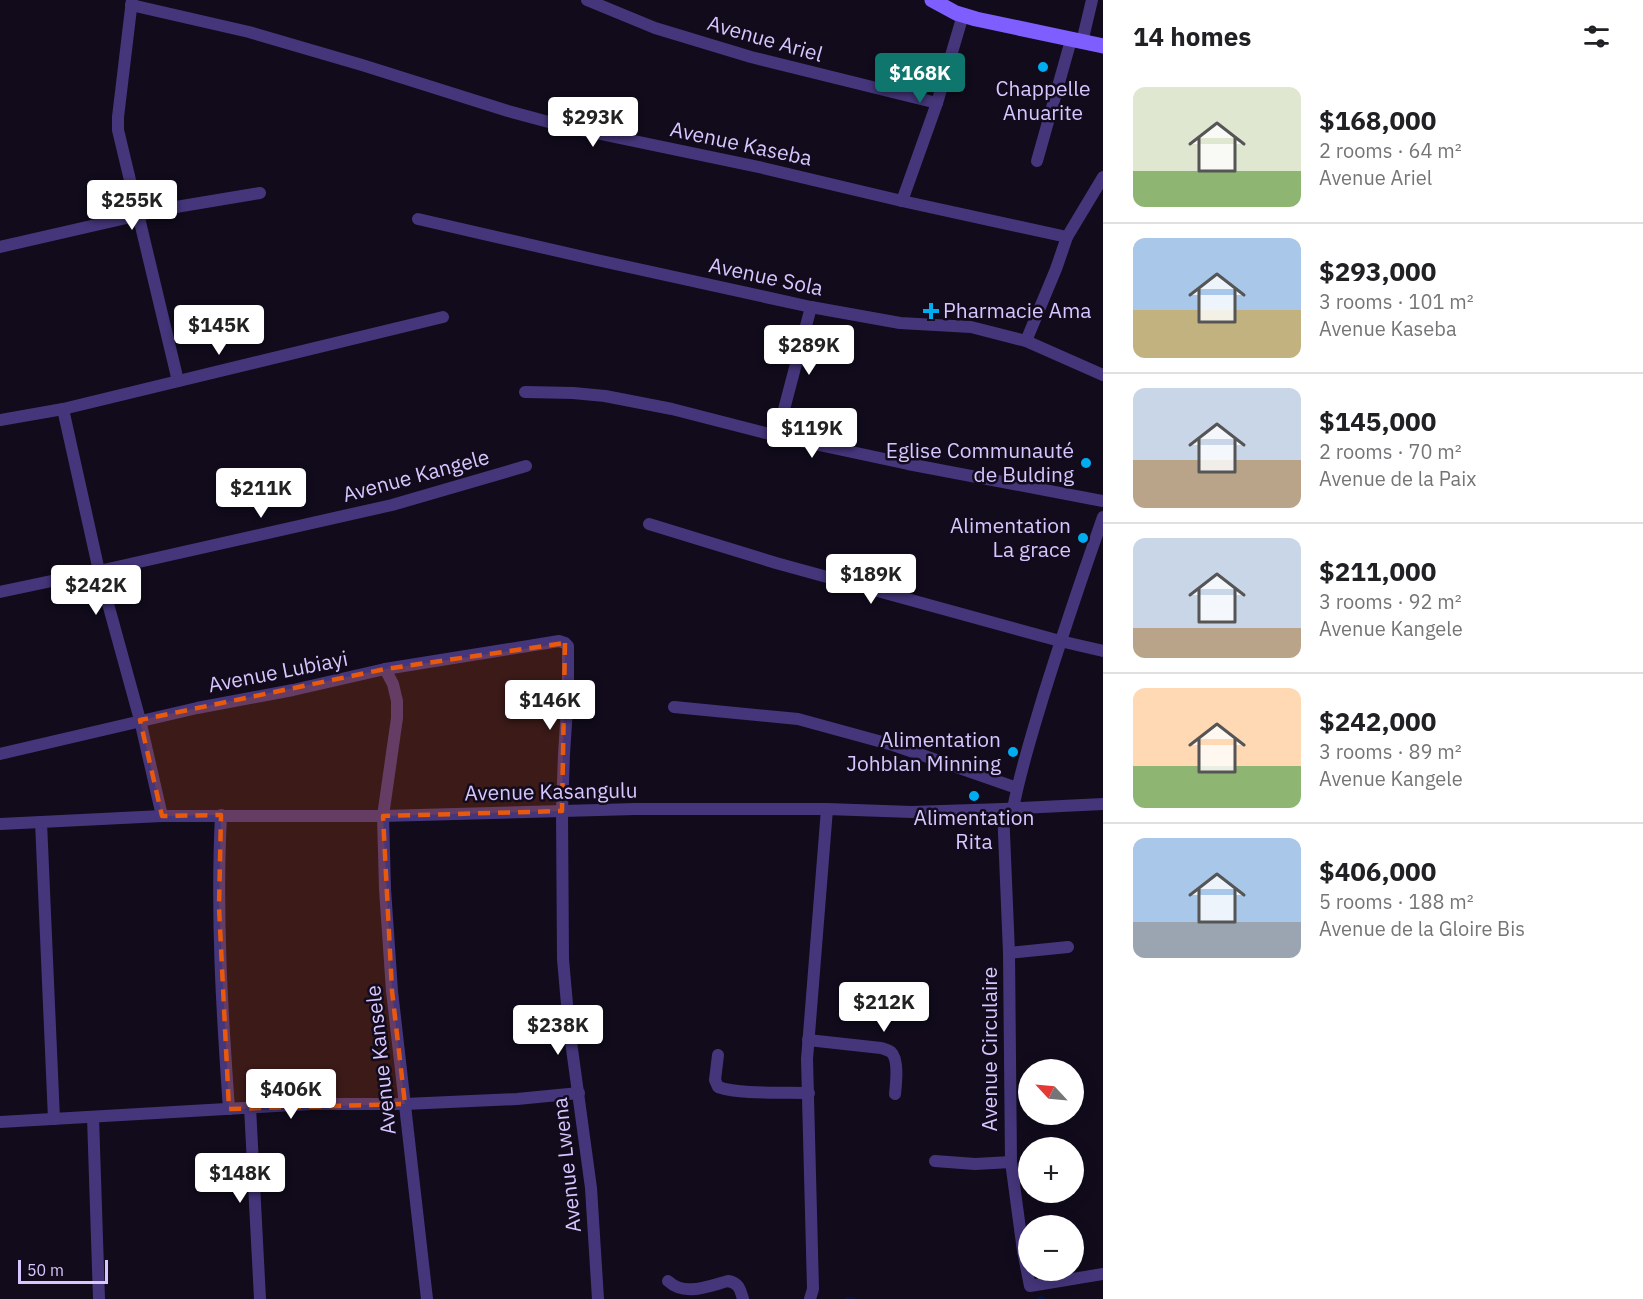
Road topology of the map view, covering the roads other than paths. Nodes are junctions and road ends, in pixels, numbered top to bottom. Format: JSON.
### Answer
{"nodes":[{"id":1,"x":587,"y":0,"type":"edge"},
{"id":2,"x":932,"y":0,"type":"edge"},
{"id":3,"x":1092,"y":0,"type":"edge"},
{"id":4,"x":131,"y":2,"type":"edge"},
{"id":5,"x":963,"y":15,"type":"junction"},
{"id":6,"x":1077,"y":41,"type":"junction"},
{"id":7,"x":1103,"y":46,"type":"edge"},
{"id":8,"x":937,"y":103,"type":"junction"},
{"id":9,"x":1037,"y":161,"type":"dead end"},
{"id":10,"x":1103,"y":177,"type":"edge"},
{"id":11,"x":260,"y":193,"type":"dead end"},
{"id":12,"x":902,"y":201,"type":"junction"},
{"id":13,"x":138,"y":214,"type":"junction"},
{"id":14,"x":418,"y":219,"type":"dead end"},
{"id":15,"x":1067,"y":237,"type":"junction"},
{"id":16,"x":0,"y":247,"type":"edge"},
{"id":17,"x":811,"y":307,"type":"junction"},
{"id":18,"x":443,"y":317,"type":"dead end"},
{"id":19,"x":1026,"y":341,"type":"junction"},
{"id":20,"x":1103,"y":375,"type":"edge"},
{"id":21,"x":178,"y":381,"type":"junction"},
{"id":22,"x":525,"y":392,"type":"dead end"},
{"id":23,"x":63,"y":409,"type":"junction"},
{"id":24,"x":0,"y":420,"type":"edge"},
{"id":25,"x":777,"y":436,"type":"junction"},
{"id":26,"x":526,"y":466,"type":"dead end"},
{"id":27,"x":1103,"y":501,"type":"edge"},
{"id":28,"x":1103,"y":517,"type":"edge"},
{"id":29,"x":649,"y":524,"type":"dead end"},
{"id":30,"x":99,"y":571,"type":"junction"},
{"id":31,"x":0,"y":592,"type":"edge"},
{"id":32,"x":1060,"y":641,"type":"junction"},
{"id":33,"x":565,"y":643,"type":"joint"},
{"id":34,"x":1103,"y":651,"type":"edge"},
{"id":35,"x":385,"y":669,"type":"junction"},
{"id":36,"x":674,"y":707,"type":"dead end"},
{"id":37,"x":140,"y":720,"type":"junction"},
{"id":38,"x":0,"y":753,"type":"edge"},
{"id":39,"x":1017,"y":788,"type":"junction"},
{"id":40,"x":1103,"y":804,"type":"edge"},
{"id":41,"x":827,"y":809,"type":"junction"},
{"id":42,"x":1008,"y":809,"type":"junction"},
{"id":43,"x":562,"y":811,"type":"junction"},
{"id":44,"x":221,"y":815,"type":"junction"},
{"id":45,"x":162,"y":816,"type":"junction"},
{"id":46,"x":383,"y":816,"type":"junction"},
{"id":47,"x":40,"y":822,"type":"junction"},
{"id":48,"x":0,"y":824,"type":"edge"},
{"id":49,"x":1068,"y":947,"type":"dead end"},
{"id":50,"x":1009,"y":953,"type":"junction"},
{"id":51,"x":808,"y":1040,"type":"junction"},
{"id":52,"x":718,"y":1055,"type":"dead end"},
{"id":53,"x":579,"y":1093,"type":"junction"},
{"id":54,"x":809,"y":1093,"type":"junction"},
{"id":55,"x":895,"y":1094,"type":"dead end"},
{"id":56,"x":405,"y":1104,"type":"junction"},
{"id":57,"x":250,"y":1107,"type":"junction"},
{"id":58,"x":229,"y":1109,"type":"junction"},
{"id":59,"x":93,"y":1117,"type":"junction"},
{"id":60,"x":54,"y":1119,"type":"junction"},
{"id":61,"x":0,"y":1122,"type":"edge"},
{"id":62,"x":935,"y":1161,"type":"dead end"},
{"id":63,"x":1011,"y":1162,"type":"junction"},
{"id":64,"x":1103,"y":1274,"type":"edge"},
{"id":65,"x":668,"y":1281,"type":"dead end"},
{"id":66,"x":99,"y":1299,"type":"edge"},
{"id":67,"x":260,"y":1299,"type":"edge"},
{"id":68,"x":428,"y":1299,"type":"edge"},
{"id":69,"x":598,"y":1299,"type":"edge"},
{"id":70,"x":743,"y":1299,"type":"edge"},
{"id":71,"x":810,"y":1299,"type":"edge"}],
"edges":[{"from":1,"to":8,"type":"street","name":"Avenue Ariel"},
{"from":2,"to":5,"type":"main road"},
{"from":3,"to":6,"type":"street"},
{"from":4,"to":12,"type":"street","name":"Avenue Kaseba"},
{"from":4,"to":13,"type":"street"},
{"from":5,"to":6,"type":"main road"},
{"from":5,"to":8,"type":"street"},
{"from":6,"to":7,"type":"main road"},
{"from":6,"to":9,"type":"street"},
{"from":8,"to":12,"type":"street"},
{"from":10,"to":15,"type":"street"},
{"from":11,"to":13,"type":"street"},
{"from":12,"to":15,"type":"street","name":"Avenue Kaseba"},
{"from":13,"to":16,"type":"street"},
{"from":13,"to":21,"type":"street"},
{"from":14,"to":17,"type":"street","name":"Avenue Sola"},
{"from":15,"to":19,"type":"street"},
{"from":17,"to":19,"type":"street","name":"Avenue Sola"},
{"from":17,"to":25,"type":"street"},
{"from":18,"to":21,"type":"street"},
{"from":19,"to":20,"type":"street","name":"Avenue Sola"},
{"from":21,"to":23,"type":"street"},
{"from":22,"to":25,"type":"street"},
{"from":23,"to":24,"type":"street"},
{"from":23,"to":30,"type":"street"},
{"from":25,"to":27,"type":"street"},
{"from":26,"to":30,"type":"street","name":"Avenue Kangele"},
{"from":28,"to":32,"type":"street","name":"Avenue Circulaire"},
{"from":29,"to":32,"type":"street"},
{"from":30,"to":31,"type":"street","name":"Avenue Kangele"},
{"from":30,"to":37,"type":"street"},
{"from":32,"to":34,"type":"street"},
{"from":32,"to":39,"type":"street","name":"Avenue Circulaire"},
{"from":33,"to":35,"type":"street","name":"Avenue Lubiayi"},
{"from":33,"to":43,"type":"street","name":"Avenue Lwena"},
{"from":35,"to":37,"type":"street","name":"Avenue Lubiayi"},
{"from":35,"to":46,"type":"street","name":"Avenue Kansele"},
{"from":36,"to":39,"type":"street"},
{"from":37,"to":38,"type":"street","name":"Avenue Lubiayi"},
{"from":37,"to":45,"type":"street"},
{"from":39,"to":42,"type":"street","name":"Avenue Circulaire"},
{"from":40,"to":42,"type":"street","name":"Avenue Kasangulu"},
{"from":41,"to":42,"type":"street","name":"Avenue Kasangulu"},
{"from":41,"to":43,"type":"street","name":"Avenue Kasangulu"},
{"from":41,"to":51,"type":"street"},
{"from":42,"to":50,"type":"street","name":"Avenue Circulaire"},
{"from":43,"to":46,"type":"street","name":"Avenue Kasangulu"},
{"from":43,"to":53,"type":"street","name":"Avenue Lwena"},
{"from":44,"to":45,"type":"street","name":"Avenue Kasangulu"},
{"from":44,"to":46,"type":"street","name":"Avenue Kasangulu"},
{"from":44,"to":58,"type":"street"},
{"from":45,"to":47,"type":"street","name":"Avenue Kasangulu"},
{"from":46,"to":56,"type":"street","name":"Avenue Kansele"},
{"from":47,"to":48,"type":"street","name":"Avenue Kasangulu"},
{"from":47,"to":60,"type":"street"},
{"from":49,"to":50,"type":"street"},
{"from":50,"to":63,"type":"street","name":"Avenue Circulaire"},
{"from":51,"to":54,"type":"street"},
{"from":51,"to":55,"type":"street"},
{"from":52,"to":54,"type":"street"},
{"from":53,"to":56,"type":"street"},
{"from":53,"to":69,"type":"street","name":"Avenue Lwena"},
{"from":54,"to":71,"type":"street"},
{"from":56,"to":57,"type":"street"},
{"from":56,"to":68,"type":"street","name":"Avenue Kansele"},
{"from":57,"to":58,"type":"street"},
{"from":57,"to":67,"type":"street"},
{"from":58,"to":59,"type":"street"},
{"from":59,"to":60,"type":"street"},
{"from":59,"to":66,"type":"street"},
{"from":60,"to":61,"type":"street"},
{"from":62,"to":63,"type":"street"},
{"from":63,"to":64,"type":"street","name":"Avenue Circulaire"},
{"from":65,"to":70,"type":"street"}]}
